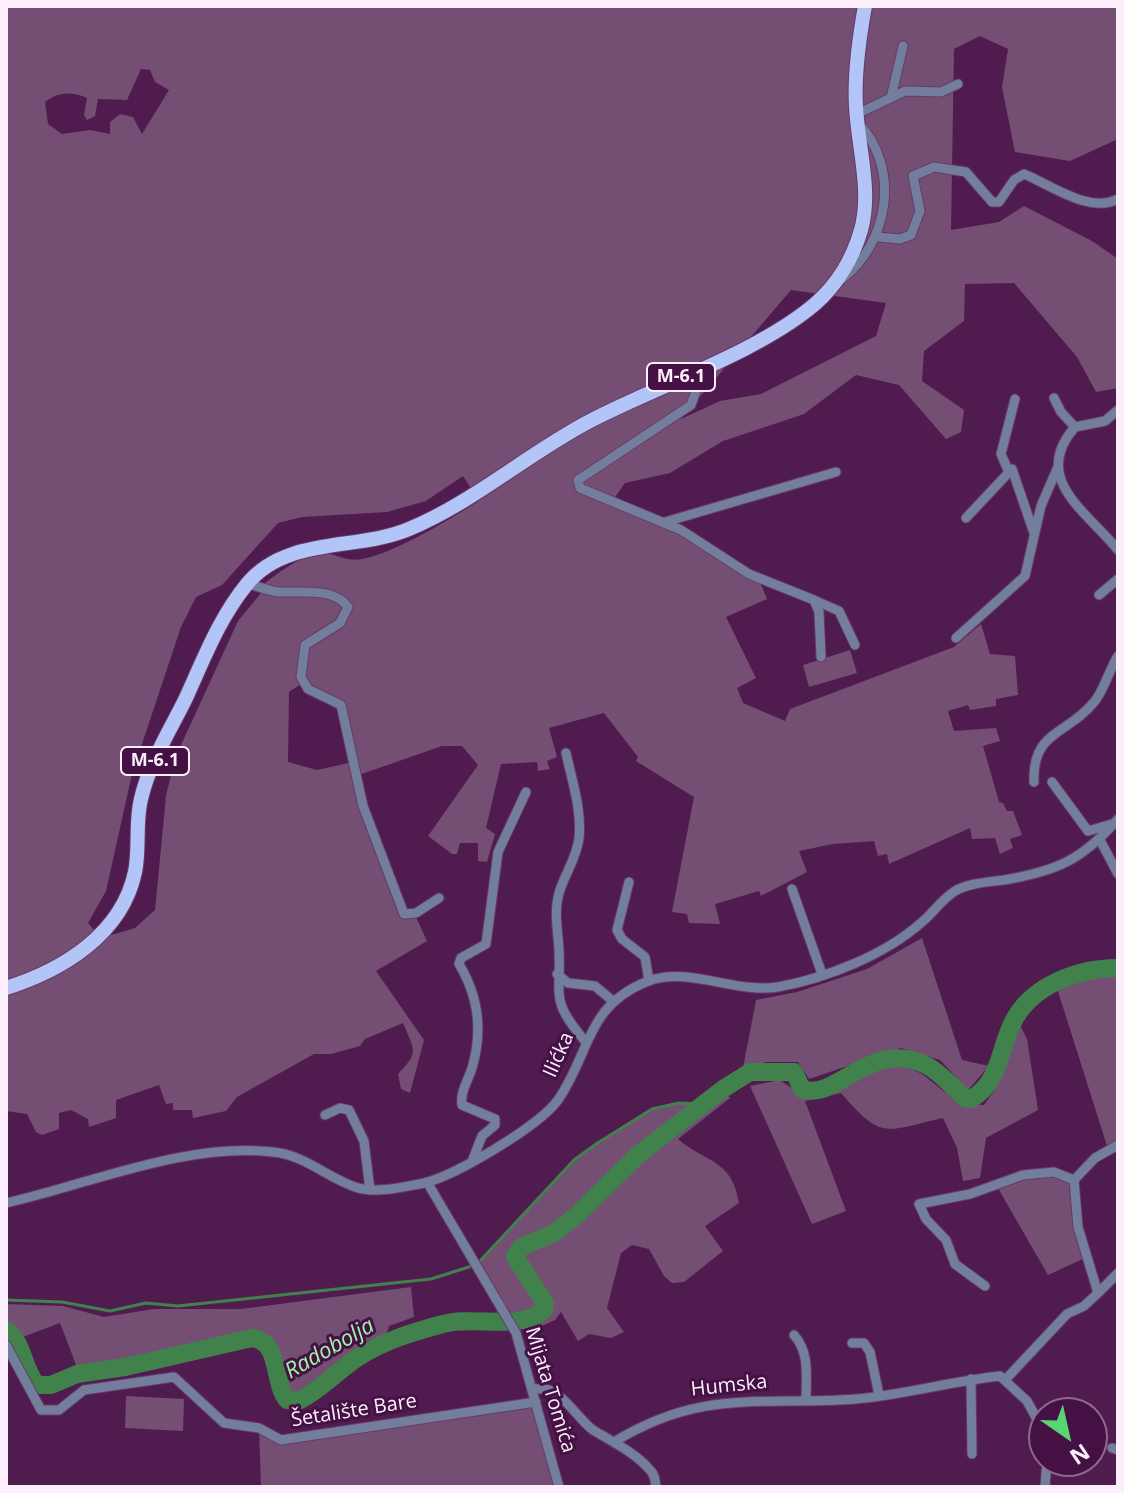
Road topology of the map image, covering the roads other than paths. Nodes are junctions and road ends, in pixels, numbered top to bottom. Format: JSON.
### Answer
{"nodes":[{"id":1,"x":865,"y":6,"type":"edge"},
{"id":2,"x":903,"y":46,"type":"dead end"},
{"id":3,"x":958,"y":84,"type":"dead end"},
{"id":4,"x":891,"y":98,"type":"junction"},
{"id":5,"x":857,"y":118,"type":"junction"},
{"id":6,"x":1118,"y":199,"type":"edge"},
{"id":7,"x":878,"y":237,"type":"junction"},
{"id":8,"x":833,"y":286,"type":"junction"},
{"id":9,"x":695,"y":371,"type":"junction"},
{"id":10,"x":1054,"y":398,"type":"dead end"},
{"id":11,"x":1015,"y":399,"type":"dead end"},
{"id":12,"x":1118,"y":411,"type":"edge"},
{"id":13,"x":1075,"y":427,"type":"junction"},
{"id":14,"x":1057,"y":469,"type":"junction"},
{"id":15,"x":1008,"y":470,"type":"junction"},
{"id":16,"x":836,"y":472,"type":"dead end"},
{"id":17,"x":966,"y":518,"type":"dead end"},
{"id":18,"x":665,"y":522,"type":"junction"},
{"id":19,"x":1034,"y":533,"type":"junction"},
{"id":20,"x":1118,"y":550,"type":"edge"},
{"id":21,"x":1118,"y":579,"type":"edge"},
{"id":22,"x":247,"y":584,"type":"junction"},
{"id":23,"x":1099,"y":595,"type":"dead end"},
{"id":24,"x":814,"y":600,"type":"junction"},
{"id":25,"x":956,"y":638,"type":"dead end"},
{"id":26,"x":855,"y":645,"type":"dead end"},
{"id":27,"x":1118,"y":656,"type":"edge"},
{"id":28,"x":821,"y":657,"type":"dead end"},
{"id":29,"x":566,"y":753,"type":"dead end"},
{"id":30,"x":1034,"y":782,"type":"dead end"},
{"id":31,"x":1052,"y":782,"type":"dead end"},
{"id":32,"x":526,"y":792,"type":"dead end"},
{"id":33,"x":1117,"y":821,"type":"edge"},
{"id":34,"x":1100,"y":840,"type":"junction"},
{"id":35,"x":1118,"y":874,"type":"edge"},
{"id":36,"x":629,"y":882,"type":"dead end"},
{"id":37,"x":792,"y":889,"type":"dead end"},
{"id":38,"x":439,"y":898,"type":"dead end"},
{"id":39,"x":557,"y":974,"type":"junction"},
{"id":40,"x":822,"y":974,"type":"junction"},
{"id":41,"x":649,"y":981,"type":"junction"},
{"id":42,"x":6,"y":988,"type":"edge"},
{"id":43,"x":614,"y":1002,"type":"junction"},
{"id":44,"x":585,"y":1041,"type":"junction"},
{"id":45,"x":325,"y":1115,"type":"dead end"},
{"id":46,"x":1118,"y":1145,"type":"edge"},
{"id":47,"x":473,"y":1159,"type":"junction"},
{"id":48,"x":1074,"y":1180,"type":"junction"},
{"id":49,"x":427,"y":1182,"type":"junction"},
{"id":50,"x":370,"y":1190,"type":"junction"},
{"id":51,"x":6,"y":1203,"type":"edge"},
{"id":52,"x":1118,"y":1273,"type":"edge"},
{"id":53,"x":985,"y":1286,"type":"dead end"},
{"id":54,"x":1098,"y":1293,"type":"junction"},
{"id":55,"x":794,"y":1335,"type":"dead end"},
{"id":56,"x":852,"y":1343,"type":"dead end"},
{"id":57,"x":6,"y":1345,"type":"edge"},
{"id":58,"x":971,"y":1379,"type":"junction"},
{"id":59,"x":1006,"y":1379,"type":"junction"},
{"id":60,"x":533,"y":1390,"type":"junction"},
{"id":61,"x":879,"y":1395,"type":"junction"},
{"id":62,"x":806,"y":1400,"type":"junction"},
{"id":63,"x":536,"y":1402,"type":"junction"},
{"id":64,"x":1028,"y":1403,"type":"edge"},
{"id":65,"x":614,"y":1442,"type":"junction"},
{"id":66,"x":972,"y":1454,"type":"dead end"},
{"id":67,"x":559,"y":1487,"type":"edge"},
{"id":68,"x":656,"y":1487,"type":"edge"}],
"edges":[{"from":1,"to":5,"type":"main road","number":"M-6.1"},
{"from":2,"to":4,"type":"street"},
{"from":3,"to":4,"type":"street"},
{"from":4,"to":5,"type":"street"},
{"from":5,"to":7,"type":"street"},
{"from":5,"to":8,"type":"main road","number":"M-6.1"},
{"from":6,"to":7,"type":"street"},
{"from":7,"to":8,"type":"street"},
{"from":8,"to":9,"type":"main road","number":"M-6.1"},
{"from":9,"to":18,"type":"street"},
{"from":9,"to":22,"type":"main road","number":"M-6.1"},
{"from":10,"to":13,"type":"street"},
{"from":11,"to":15,"type":"street"},
{"from":12,"to":13,"type":"street"},
{"from":13,"to":14,"type":"street"},
{"from":14,"to":19,"type":"street"},
{"from":14,"to":20,"type":"street"},
{"from":15,"to":17,"type":"street"},
{"from":15,"to":19,"type":"street"},
{"from":16,"to":18,"type":"street"},
{"from":18,"to":24,"type":"street"},
{"from":19,"to":25,"type":"street"},
{"from":21,"to":23,"type":"street"},
{"from":22,"to":38,"type":"street"},
{"from":22,"to":42,"type":"main road","number":"M-6.1"},
{"from":24,"to":26,"type":"street"},
{"from":24,"to":28,"type":"street"},
{"from":27,"to":30,"type":"street"},
{"from":29,"to":39,"type":"street"},
{"from":31,"to":33,"type":"street"},
{"from":32,"to":47,"type":"street"},
{"from":33,"to":34,"type":"street","name":"Ilićka"},
{"from":34,"to":35,"type":"street"},
{"from":34,"to":40,"type":"street","name":"Ilićka"},
{"from":36,"to":41,"type":"street"},
{"from":37,"to":40,"type":"street"},
{"from":39,"to":43,"type":"street"},
{"from":39,"to":44,"type":"street"},
{"from":40,"to":41,"type":"street","name":"Ilićka"},
{"from":41,"to":43,"type":"street","name":"Ilićka"},
{"from":43,"to":44,"type":"street","name":"Ilićka"},
{"from":44,"to":47,"type":"street","name":"Ilićka"},
{"from":45,"to":50,"type":"street"},
{"from":46,"to":48,"type":"street"},
{"from":47,"to":49,"type":"street","name":"Ilićka"},
{"from":48,"to":53,"type":"street"},
{"from":48,"to":54,"type":"street"},
{"from":49,"to":50,"type":"street","name":"Ilićka"},
{"from":49,"to":60,"type":"street","name":"Mijata Tomića"},
{"from":50,"to":51,"type":"street","name":"Ilićka"},
{"from":52,"to":54,"type":"street"},
{"from":54,"to":59,"type":"street"},
{"from":55,"to":62,"type":"street"},
{"from":56,"to":61,"type":"street"},
{"from":57,"to":63,"type":"street","name":"Šetalište Bare"},
{"from":58,"to":59,"type":"street","name":"Humska"},
{"from":58,"to":61,"type":"street","name":"Humska"},
{"from":58,"to":66,"type":"street"},
{"from":59,"to":64,"type":"street"},
{"from":60,"to":63,"type":"street","name":"Mijata Tomića"},
{"from":60,"to":65,"type":"street"},
{"from":61,"to":62,"type":"street","name":"Humska"},
{"from":62,"to":65,"type":"street","name":"Humska"},
{"from":63,"to":67,"type":"street","name":"Mijata Tomića"},
{"from":65,"to":68,"type":"street"}]}
